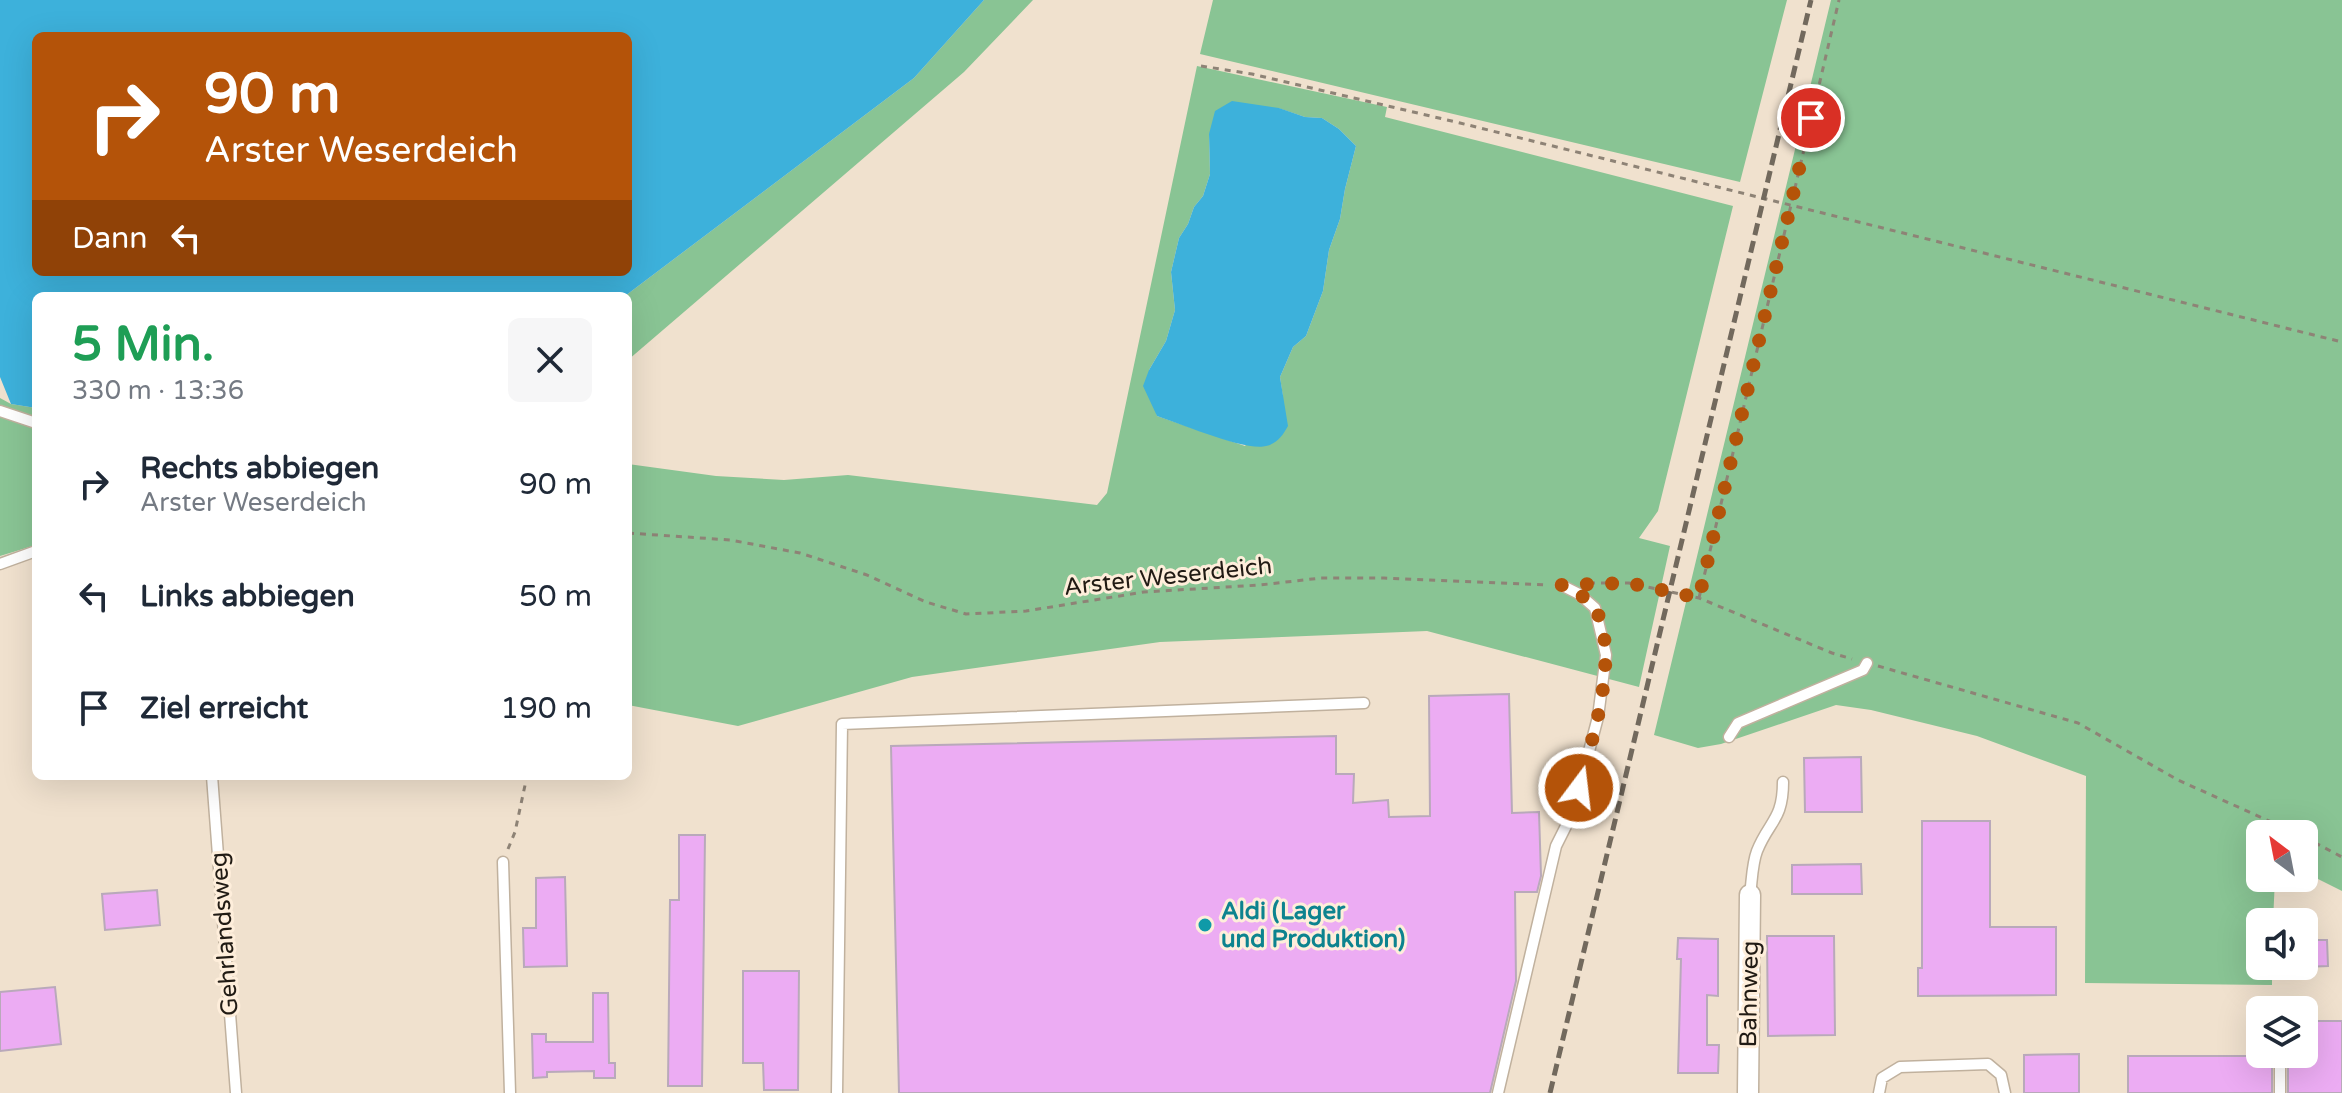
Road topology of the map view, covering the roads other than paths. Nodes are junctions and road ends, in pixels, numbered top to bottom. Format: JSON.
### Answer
{"nodes":[{"id":1,"x":0,"y":411,"type":"edge"},
{"id":2,"x":32,"y":422,"type":"edge"},
{"id":3,"x":32,"y":552,"type":"edge"},
{"id":4,"x":0,"y":564,"type":"edge"},
{"id":5,"x":1561,"y":585,"type":"road end"},
{"id":6,"x":1867,"y":663,"type":"road end"},
{"id":7,"x":1364,"y":703,"type":"dead end"},
{"id":8,"x":1729,"y":737,"type":"dead end"},
{"id":9,"x":212,"y":780,"type":"edge"},
{"id":10,"x":1783,"y":782,"type":"dead end"},
{"id":11,"x":503,"y":862,"type":"road end"},
{"id":12,"x":1750,"y":895,"type":"joint"},
{"id":13,"x":2280,"y":1068,"type":"edge"},
{"id":14,"x":236,"y":1093,"type":"edge"},
{"id":15,"x":510,"y":1093,"type":"edge"},
{"id":16,"x":837,"y":1093,"type":"edge"},
{"id":17,"x":1498,"y":1093,"type":"edge"},
{"id":18,"x":1748,"y":1093,"type":"edge"},
{"id":19,"x":1879,"y":1093,"type":"edge"},
{"id":20,"x":2005,"y":1093,"type":"edge"},
{"id":21,"x":2280,"y":1093,"type":"edge"}],
"edges":[{"from":1,"to":2,"type":"lane"},
{"from":3,"to":4,"type":"lane"},
{"from":5,"to":17,"type":"lane"},
{"from":6,"to":8,"type":"lane"},
{"from":7,"to":16,"type":"lane"},
{"from":9,"to":14,"type":"lane","name":"Gehrlandsweg"},
{"from":10,"to":12,"type":"lane"},
{"from":11,"to":15,"type":"lane"},
{"from":12,"to":18,"type":"street","name":"Bahnweg"},
{"from":13,"to":21,"type":"lane"},
{"from":19,"to":20,"type":"lane"}]}
